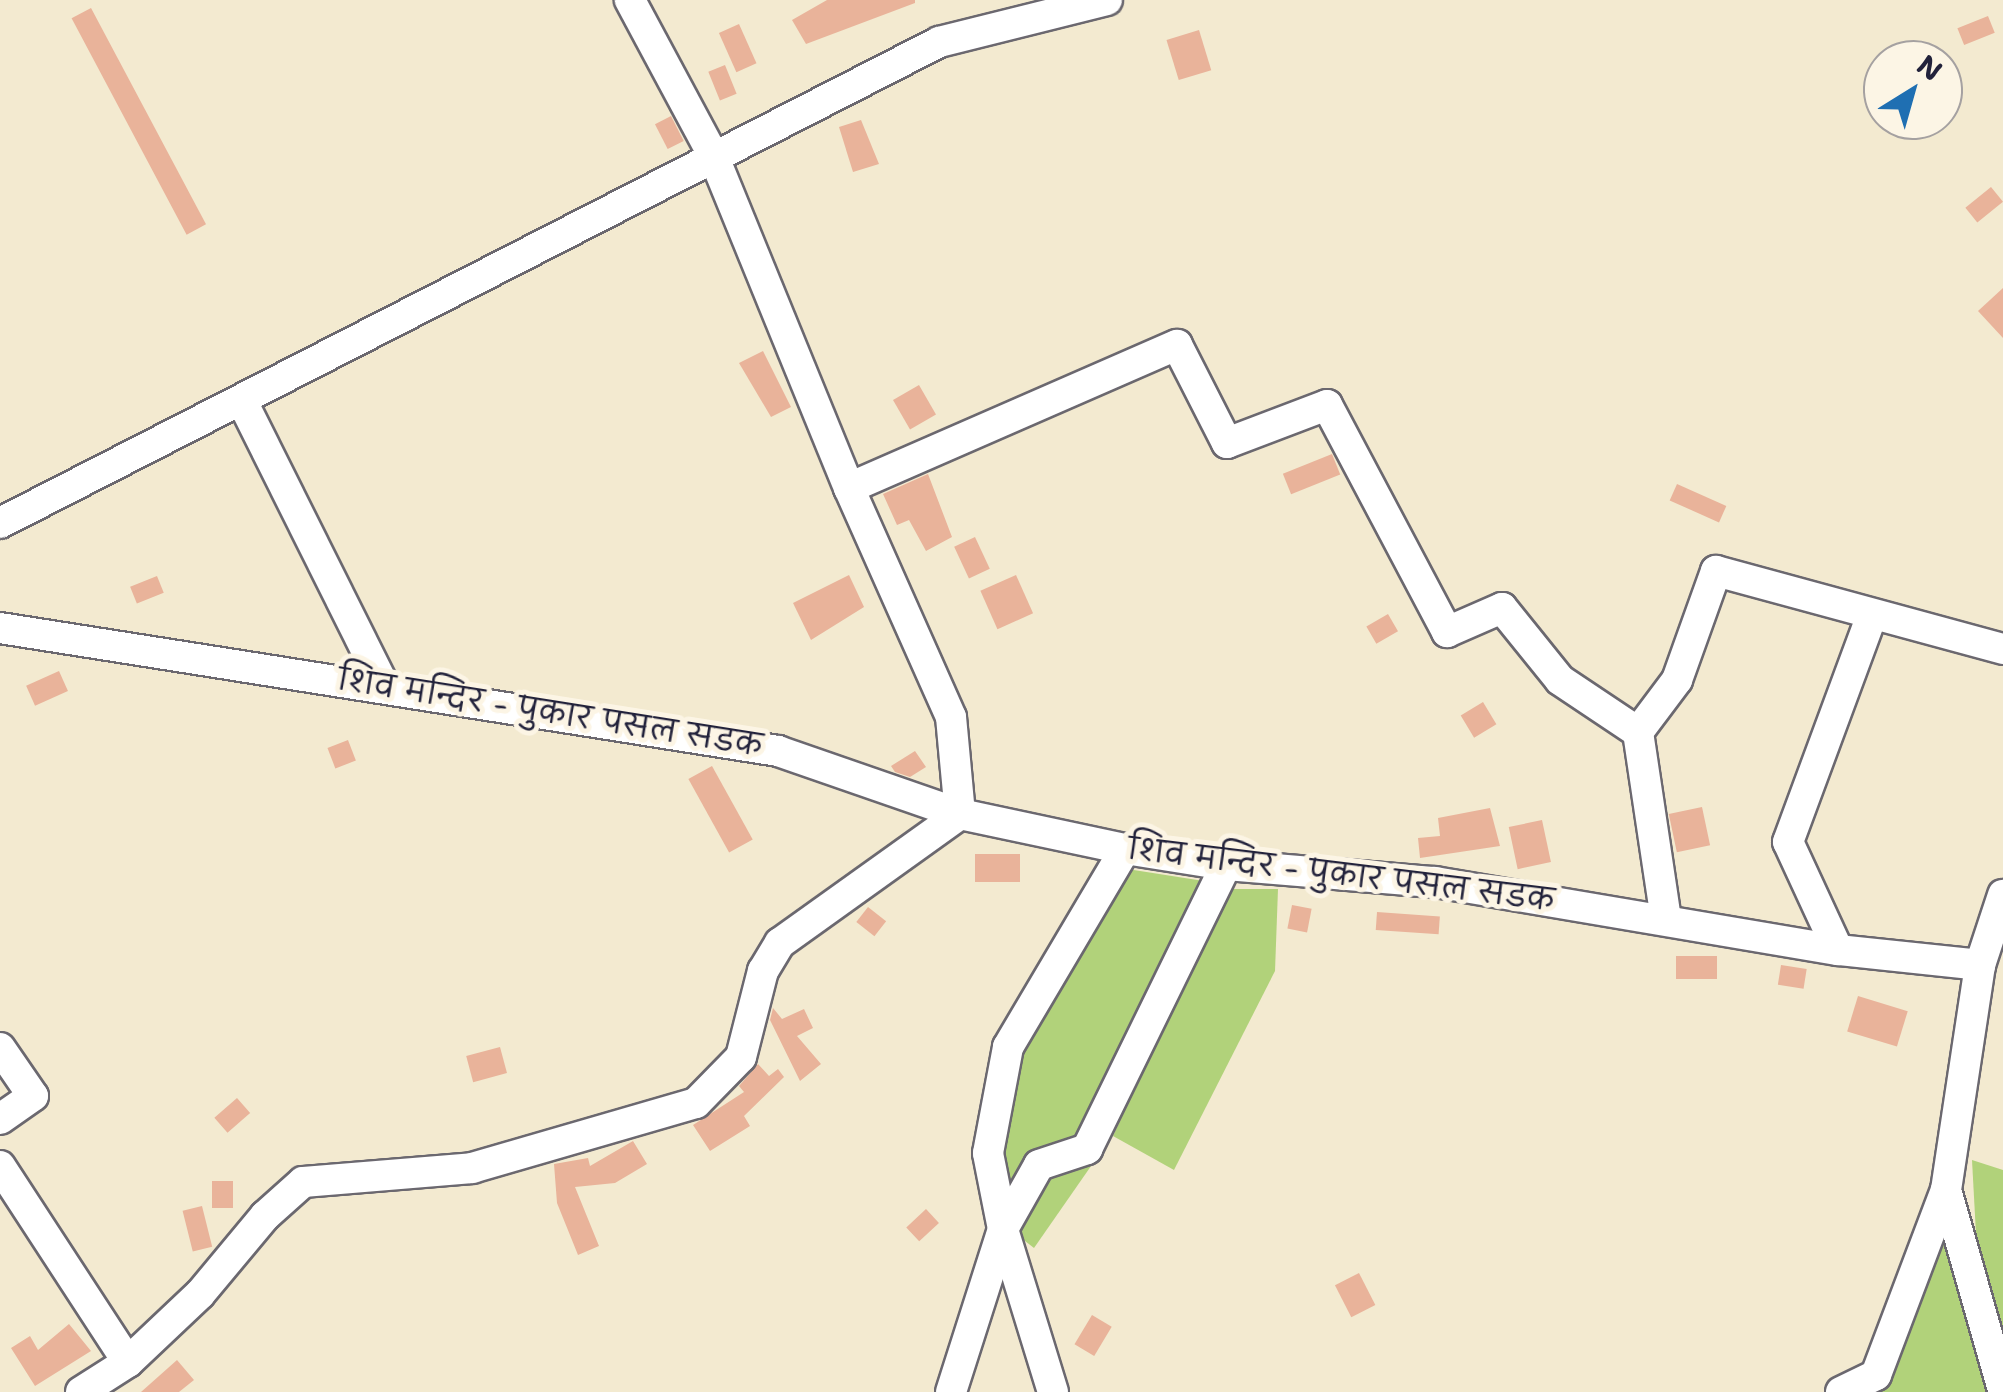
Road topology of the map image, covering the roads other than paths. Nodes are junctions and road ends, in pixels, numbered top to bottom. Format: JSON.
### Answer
{"nodes":[{"id":1,"x":630,"y":0,"type":"edge"},
{"id":2,"x":1107,"y":0,"type":"edge"},
{"id":3,"x":713,"y":154,"type":"junction"},
{"id":4,"x":243,"y":403,"type":"junction"},
{"id":5,"x":848,"y":488,"type":"junction"},
{"id":6,"x":0,"y":523,"type":"edge"},
{"id":7,"x":1872,"y":615,"type":"junction"},
{"id":8,"x":0,"y":628,"type":"edge"},
{"id":9,"x":2003,"y":649,"type":"edge"},
{"id":10,"x":382,"y":684,"type":"junction"},
{"id":11,"x":1638,"y":732,"type":"junction"},
{"id":12,"x":960,"y":814,"type":"junction"},
{"id":13,"x":1125,"y":849,"type":"junction"},
{"id":14,"x":1226,"y":866,"type":"junction"},
{"id":15,"x":2003,"y":894,"type":"edge"},
{"id":16,"x":1666,"y":920,"type":"junction"},
{"id":17,"x":1838,"y":950,"type":"junction"},
{"id":18,"x":1980,"y":966,"type":"junction"},
{"id":19,"x":0,"y":1048,"type":"edge"},
{"id":20,"x":0,"y":1118,"type":"edge"},
{"id":21,"x":0,"y":1166,"type":"edge"},
{"id":22,"x":1946,"y":1190,"type":"junction"},
{"id":23,"x":1003,"y":1229,"type":"junction"},
{"id":24,"x":128,"y":1362,"type":"junction"},
{"id":25,"x":2003,"y":1390,"type":"edge"},
{"id":26,"x":81,"y":1392,"type":"edge"},
{"id":27,"x":951,"y":1392,"type":"edge"},
{"id":28,"x":1053,"y":1392,"type":"edge"},
{"id":29,"x":1841,"y":1392,"type":"edge"}],
"edges":[{"from":1,"to":3,"type":"street"},
{"from":2,"to":3,"type":"street"},
{"from":3,"to":4,"type":"street"},
{"from":3,"to":5,"type":"street"},
{"from":4,"to":6,"type":"street"},
{"from":4,"to":10,"type":"street"},
{"from":5,"to":11,"type":"street"},
{"from":5,"to":12,"type":"street"},
{"from":7,"to":9,"type":"street"},
{"from":7,"to":11,"type":"street"},
{"from":7,"to":17,"type":"street"},
{"from":8,"to":10,"type":"street","name":"शिव मन्दिर - पुकार पसल सडक"},
{"from":10,"to":12,"type":"street","name":"शिव मन्दिर - पुकार पसल सडक"},
{"from":11,"to":16,"type":"street"},
{"from":12,"to":13,"type":"street","name":"शिव मन्दिर - पुकार पसल सडक"},
{"from":12,"to":24,"type":"street"},
{"from":13,"to":14,"type":"street","name":"शिव मन्दिर - पुकार पसल सडक"},
{"from":13,"to":23,"type":"street"},
{"from":14,"to":16,"type":"street","name":"शिव मन्दिर - पुकार पसल सडक"},
{"from":14,"to":23,"type":"street"},
{"from":15,"to":18,"type":"street"},
{"from":16,"to":17,"type":"street","name":"शिव मन्दिर - पुकार पसल सडक"},
{"from":17,"to":18,"type":"street","name":"शिव मन्दिर - पुकार पसल सडक"},
{"from":18,"to":22,"type":"street"},
{"from":19,"to":20,"type":"street"},
{"from":21,"to":24,"type":"street"},
{"from":22,"to":25,"type":"street"},
{"from":22,"to":29,"type":"street"},
{"from":23,"to":27,"type":"street"},
{"from":23,"to":28,"type":"street"},
{"from":24,"to":26,"type":"street"}]}
